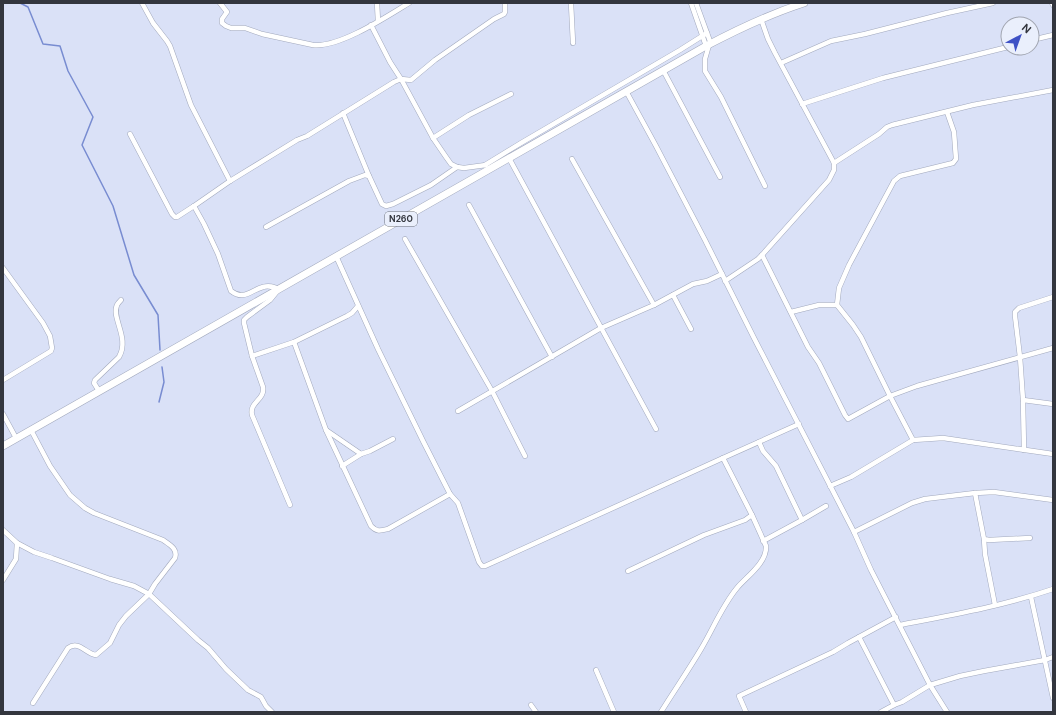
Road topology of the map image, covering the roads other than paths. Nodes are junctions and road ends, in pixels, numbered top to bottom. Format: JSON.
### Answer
{"nodes":[{"id":1,"x":220,"y":3,"type":"edge"},
{"id":2,"x":377,"y":3,"type":"edge"},
{"id":3,"x":409,"y":3,"type":"edge"},
{"id":4,"x":505,"y":3,"type":"edge"},
{"id":5,"x":571,"y":3,"type":"edge"},
{"id":6,"x":691,"y":3,"type":"edge"},
{"id":7,"x":696,"y":3,"type":"edge"},
{"id":8,"x":804,"y":3,"type":"edge"},
{"id":9,"x":993,"y":3,"type":"edge"},
{"id":10,"x":144,"y":4,"type":"edge"},
{"id":11,"x":761,"y":20,"type":"junction"},
{"id":12,"x":378,"y":21,"type":"junction"},
{"id":13,"x":371,"y":25,"type":"junction"},
{"id":14,"x":704,"y":34,"type":"junction"},
{"id":15,"x":1053,"y":35,"type":"edge"},
{"id":16,"x":1040,"y":38,"type":"edge"},
{"id":17,"x":573,"y":43,"type":"dead end"},
{"id":18,"x":709,"y":45,"type":"junction"},
{"id":19,"x":1000,"y":49,"type":"edge"},
{"id":20,"x":781,"y":62,"type":"junction"},
{"id":21,"x":663,"y":70,"type":"junction"},
{"id":22,"x":401,"y":79,"type":"junction"},
{"id":23,"x":1053,"y":90,"type":"edge"},
{"id":24,"x":626,"y":91,"type":"junction"},
{"id":25,"x":511,"y":94,"type":"dead end"},
{"id":26,"x":802,"y":104,"type":"junction"},
{"id":27,"x":947,"y":112,"type":"junction"},
{"id":28,"x":343,"y":113,"type":"junction"},
{"id":29,"x":130,"y":134,"type":"dead end"},
{"id":30,"x":433,"y":138,"type":"junction"},
{"id":31,"x":509,"y":158,"type":"junction"},
{"id":32,"x":572,"y":159,"type":"dead end"},
{"id":33,"x":834,"y":162,"type":"junction"},
{"id":34,"x":498,"y":164,"type":"junction"},
{"id":35,"x":485,"y":166,"type":"junction"},
{"id":36,"x":457,"y":167,"type":"junction"},
{"id":37,"x":369,"y":176,"type":"junction"},
{"id":38,"x":720,"y":177,"type":"dead end"},
{"id":39,"x":230,"y":181,"type":"junction"},
{"id":40,"x":765,"y":186,"type":"dead end"},
{"id":41,"x":469,"y":205,"type":"dead end"},
{"id":42,"x":194,"y":206,"type":"junction"},
{"id":43,"x":266,"y":227,"type":"dead end"},
{"id":44,"x":405,"y":239,"type":"dead end"},
{"id":45,"x":762,"y":255,"type":"junction"},
{"id":46,"x":336,"y":256,"type":"junction"},
{"id":47,"x":3,"y":268,"type":"edge"},
{"id":48,"x":722,"y":274,"type":"junction"},
{"id":49,"x":725,"y":281,"type":"junction"},
{"id":50,"x":279,"y":288,"type":"junction"},
{"id":51,"x":673,"y":295,"type":"junction"},
{"id":52,"x":1053,"y":297,"type":"edge"},
{"id":53,"x":121,"y":300,"type":"dead end"},
{"id":54,"x":654,"y":305,"type":"junction"},
{"id":55,"x":837,"y":305,"type":"junction"},
{"id":56,"x":358,"y":306,"type":"junction"},
{"id":57,"x":791,"y":312,"type":"junction"},
{"id":58,"x":601,"y":328,"type":"junction"},
{"id":59,"x":691,"y":329,"type":"dead end"},
{"id":60,"x":294,"y":342,"type":"junction"},
{"id":61,"x":1053,"y":348,"type":"edge"},
{"id":62,"x":252,"y":356,"type":"junction"},
{"id":63,"x":552,"y":357,"type":"junction"},
{"id":64,"x":1020,"y":357,"type":"junction"},
{"id":65,"x":3,"y":380,"type":"edge"},
{"id":66,"x":99,"y":391,"type":"junction"},
{"id":67,"x":492,"y":391,"type":"junction"},
{"id":68,"x":890,"y":396,"type":"junction"},
{"id":69,"x":1023,"y":400,"type":"junction"},
{"id":70,"x":1053,"y":404,"type":"edge"},
{"id":71,"x":458,"y":411,"type":"dead end"},
{"id":72,"x":3,"y":414,"type":"edge"},
{"id":73,"x":799,"y":424,"type":"junction"},
{"id":74,"x":656,"y":429,"type":"dead end"},
{"id":75,"x":31,"y":430,"type":"junction"},
{"id":76,"x":326,"y":430,"type":"junction"},
{"id":77,"x":16,"y":438,"type":"junction"},
{"id":78,"x":393,"y":439,"type":"dead end"},
{"id":79,"x":914,"y":440,"type":"junction"},
{"id":80,"x":759,"y":442,"type":"junction"},
{"id":81,"x":3,"y":446,"type":"edge"},
{"id":82,"x":1024,"y":450,"type":"junction"},
{"id":83,"x":361,"y":454,"type":"junction"},
{"id":84,"x":1053,"y":454,"type":"edge"},
{"id":85,"x":524,"y":456,"type":"dead end"},
{"id":86,"x":723,"y":458,"type":"junction"},
{"id":87,"x":342,"y":466,"type":"junction"},
{"id":88,"x":830,"y":486,"type":"junction"},
{"id":89,"x":974,"y":493,"type":"junction"},
{"id":90,"x":450,"y":494,"type":"junction"},
{"id":91,"x":1053,"y":500,"type":"edge"},
{"id":92,"x":290,"y":505,"type":"dead end"},
{"id":93,"x":826,"y":506,"type":"dead end"},
{"id":94,"x":752,"y":515,"type":"junction"},
{"id":95,"x":802,"y":520,"type":"junction"},
{"id":96,"x":3,"y":530,"type":"edge"},
{"id":97,"x":854,"y":532,"type":"junction"},
{"id":98,"x":1030,"y":538,"type":"dead end"},
{"id":99,"x":984,"y":539,"type":"junction"},
{"id":100,"x":763,"y":540,"type":"junction"},
{"id":101,"x":17,"y":543,"type":"junction"},
{"id":102,"x":628,"y":571,"type":"dead end"},
{"id":103,"x":3,"y":580,"type":"edge"},
{"id":104,"x":1053,"y":589,"type":"edge"},
{"id":105,"x":149,"y":594,"type":"junction"},
{"id":106,"x":1031,"y":597,"type":"junction"},
{"id":107,"x":996,"y":605,"type":"junction"},
{"id":108,"x":896,"y":617,"type":"junction"},
{"id":109,"x":900,"y":625,"type":"junction"},
{"id":110,"x":859,"y":636,"type":"junction"},
{"id":111,"x":1053,"y":657,"type":"edge"},
{"id":112,"x":1045,"y":660,"type":"junction"},
{"id":113,"x":596,"y":670,"type":"dead end"},
{"id":114,"x":930,"y":685,"type":"junction"},
{"id":115,"x":1053,"y":698,"type":"edge"},
{"id":116,"x":32,"y":703,"type":"dead end"},
{"id":117,"x":531,"y":705,"type":"dead end"},
{"id":118,"x":894,"y":705,"type":"junction"},
{"id":119,"x":272,"y":712,"type":"edge"},
{"id":120,"x":536,"y":712,"type":"edge"},
{"id":121,"x":614,"y":712,"type":"edge"},
{"id":122,"x":661,"y":712,"type":"edge"},
{"id":123,"x":746,"y":712,"type":"edge"},
{"id":124,"x":881,"y":712,"type":"edge"},
{"id":125,"x":947,"y":712,"type":"edge"}],
"edges":[{"from":1,"to":13,"type":"street"},
{"from":2,"to":12,"type":"street"},
{"from":3,"to":12,"type":"street"},
{"from":4,"to":22,"type":"street"},
{"from":5,"to":17,"type":"street"},
{"from":6,"to":14,"type":"street"},
{"from":7,"to":14,"type":"street"},
{"from":8,"to":11,"type":"main road","number":"N260"},
{"from":9,"to":20,"type":"street"},
{"from":10,"to":39,"type":"street"},
{"from":11,"to":18,"type":"main road","number":"N260"},
{"from":11,"to":20,"type":"street"},
{"from":12,"to":13,"type":"street"},
{"from":13,"to":22,"type":"street"},
{"from":14,"to":18,"type":"street"},
{"from":14,"to":35,"type":"street"},
{"from":15,"to":16,"type":"street"},
{"from":18,"to":21,"type":"main road","number":"N260"},
{"from":18,"to":40,"type":"street"},
{"from":19,"to":26,"type":"street"},
{"from":20,"to":26,"type":"street"},
{"from":21,"to":24,"type":"main road","number":"N260"},
{"from":21,"to":38,"type":"street"},
{"from":22,"to":28,"type":"street"},
{"from":22,"to":30,"type":"street"},
{"from":23,"to":27,"type":"street"},
{"from":24,"to":31,"type":"main road","number":"N260"},
{"from":24,"to":48,"type":"street"},
{"from":25,"to":30,"type":"street"},
{"from":26,"to":33,"type":"street"},
{"from":27,"to":33,"type":"street"},
{"from":27,"to":55,"type":"street"},
{"from":28,"to":37,"type":"street"},
{"from":28,"to":39,"type":"street"},
{"from":29,"to":42,"type":"street"},
{"from":30,"to":36,"type":"street"},
{"from":31,"to":34,"type":"main road","number":"N260"},
{"from":31,"to":58,"type":"street"},
{"from":32,"to":54,"type":"street"},
{"from":33,"to":45,"type":"street"},
{"from":34,"to":35,"type":"street"},
{"from":34,"to":46,"type":"main road","number":"N260"},
{"from":35,"to":36,"type":"street"},
{"from":36,"to":37,"type":"street"},
{"from":37,"to":43,"type":"street"},
{"from":39,"to":42,"type":"street"},
{"from":41,"to":63,"type":"street"},
{"from":42,"to":50,"type":"street"},
{"from":44,"to":67,"type":"street"},
{"from":45,"to":49,"type":"street"},
{"from":45,"to":57,"type":"street"},
{"from":46,"to":50,"type":"main road","number":"N260"},
{"from":46,"to":56,"type":"street"},
{"from":47,"to":65,"type":"street"},
{"from":48,"to":49,"type":"street"},
{"from":48,"to":51,"type":"street"},
{"from":49,"to":73,"type":"street"},
{"from":50,"to":62,"type":"street"},
{"from":50,"to":66,"type":"main road","number":"N260"},
{"from":51,"to":54,"type":"street"},
{"from":51,"to":59,"type":"street"},
{"from":52,"to":64,"type":"street"},
{"from":53,"to":66,"type":"street"},
{"from":54,"to":58,"type":"street"},
{"from":55,"to":57,"type":"street"},
{"from":55,"to":68,"type":"street"},
{"from":56,"to":60,"type":"street"},
{"from":56,"to":90,"type":"street"},
{"from":57,"to":68,"type":"street"},
{"from":58,"to":63,"type":"street"},
{"from":58,"to":74,"type":"street"},
{"from":60,"to":62,"type":"street"},
{"from":60,"to":76,"type":"street"},
{"from":61,"to":64,"type":"street"},
{"from":62,"to":92,"type":"street"},
{"from":63,"to":67,"type":"street"},
{"from":64,"to":68,"type":"street"},
{"from":64,"to":69,"type":"street"},
{"from":66,"to":75,"type":"main road","number":"N260"},
{"from":67,"to":71,"type":"street"},
{"from":67,"to":85,"type":"street"},
{"from":68,"to":79,"type":"street"},
{"from":69,"to":70,"type":"street"},
{"from":69,"to":82,"type":"street"},
{"from":72,"to":77,"type":"street"},
{"from":73,"to":80,"type":"street"},
{"from":73,"to":88,"type":"street"},
{"from":75,"to":77,"type":"main road","number":"N260"},
{"from":75,"to":105,"type":"street"},
{"from":76,"to":83,"type":"street"},
{"from":76,"to":87,"type":"street"},
{"from":77,"to":81,"type":"main road","number":"N260"},
{"from":78,"to":83,"type":"street"},
{"from":79,"to":82,"type":"street"},
{"from":79,"to":88,"type":"street"},
{"from":80,"to":86,"type":"street"},
{"from":80,"to":95,"type":"street"},
{"from":82,"to":84,"type":"street"},
{"from":83,"to":87,"type":"street"},
{"from":86,"to":90,"type":"street"},
{"from":86,"to":94,"type":"street"},
{"from":87,"to":90,"type":"street"},
{"from":88,"to":97,"type":"street"},
{"from":89,"to":91,"type":"street"},
{"from":89,"to":97,"type":"street"},
{"from":89,"to":99,"type":"street"},
{"from":93,"to":95,"type":"street"},
{"from":94,"to":100,"type":"street"},
{"from":94,"to":102,"type":"street"},
{"from":95,"to":100,"type":"street"},
{"from":96,"to":101,"type":"street"},
{"from":97,"to":108,"type":"street"},
{"from":98,"to":99,"type":"street"},
{"from":99,"to":107,"type":"street"},
{"from":100,"to":122,"type":"street"},
{"from":101,"to":103,"type":"street"},
{"from":101,"to":105,"type":"street"},
{"from":104,"to":106,"type":"street"},
{"from":105,"to":116,"type":"street"},
{"from":105,"to":119,"type":"street"},
{"from":106,"to":107,"type":"street"},
{"from":106,"to":112,"type":"street"},
{"from":107,"to":109,"type":"street"},
{"from":108,"to":109,"type":"street"},
{"from":108,"to":110,"type":"street"},
{"from":109,"to":114,"type":"street"},
{"from":110,"to":118,"type":"street"},
{"from":110,"to":123,"type":"street"},
{"from":111,"to":112,"type":"street"},
{"from":112,"to":114,"type":"street"},
{"from":112,"to":115,"type":"street"},
{"from":113,"to":121,"type":"street"},
{"from":114,"to":118,"type":"street"},
{"from":114,"to":125,"type":"street"},
{"from":117,"to":120,"type":"street"},
{"from":118,"to":124,"type":"street"}]}
